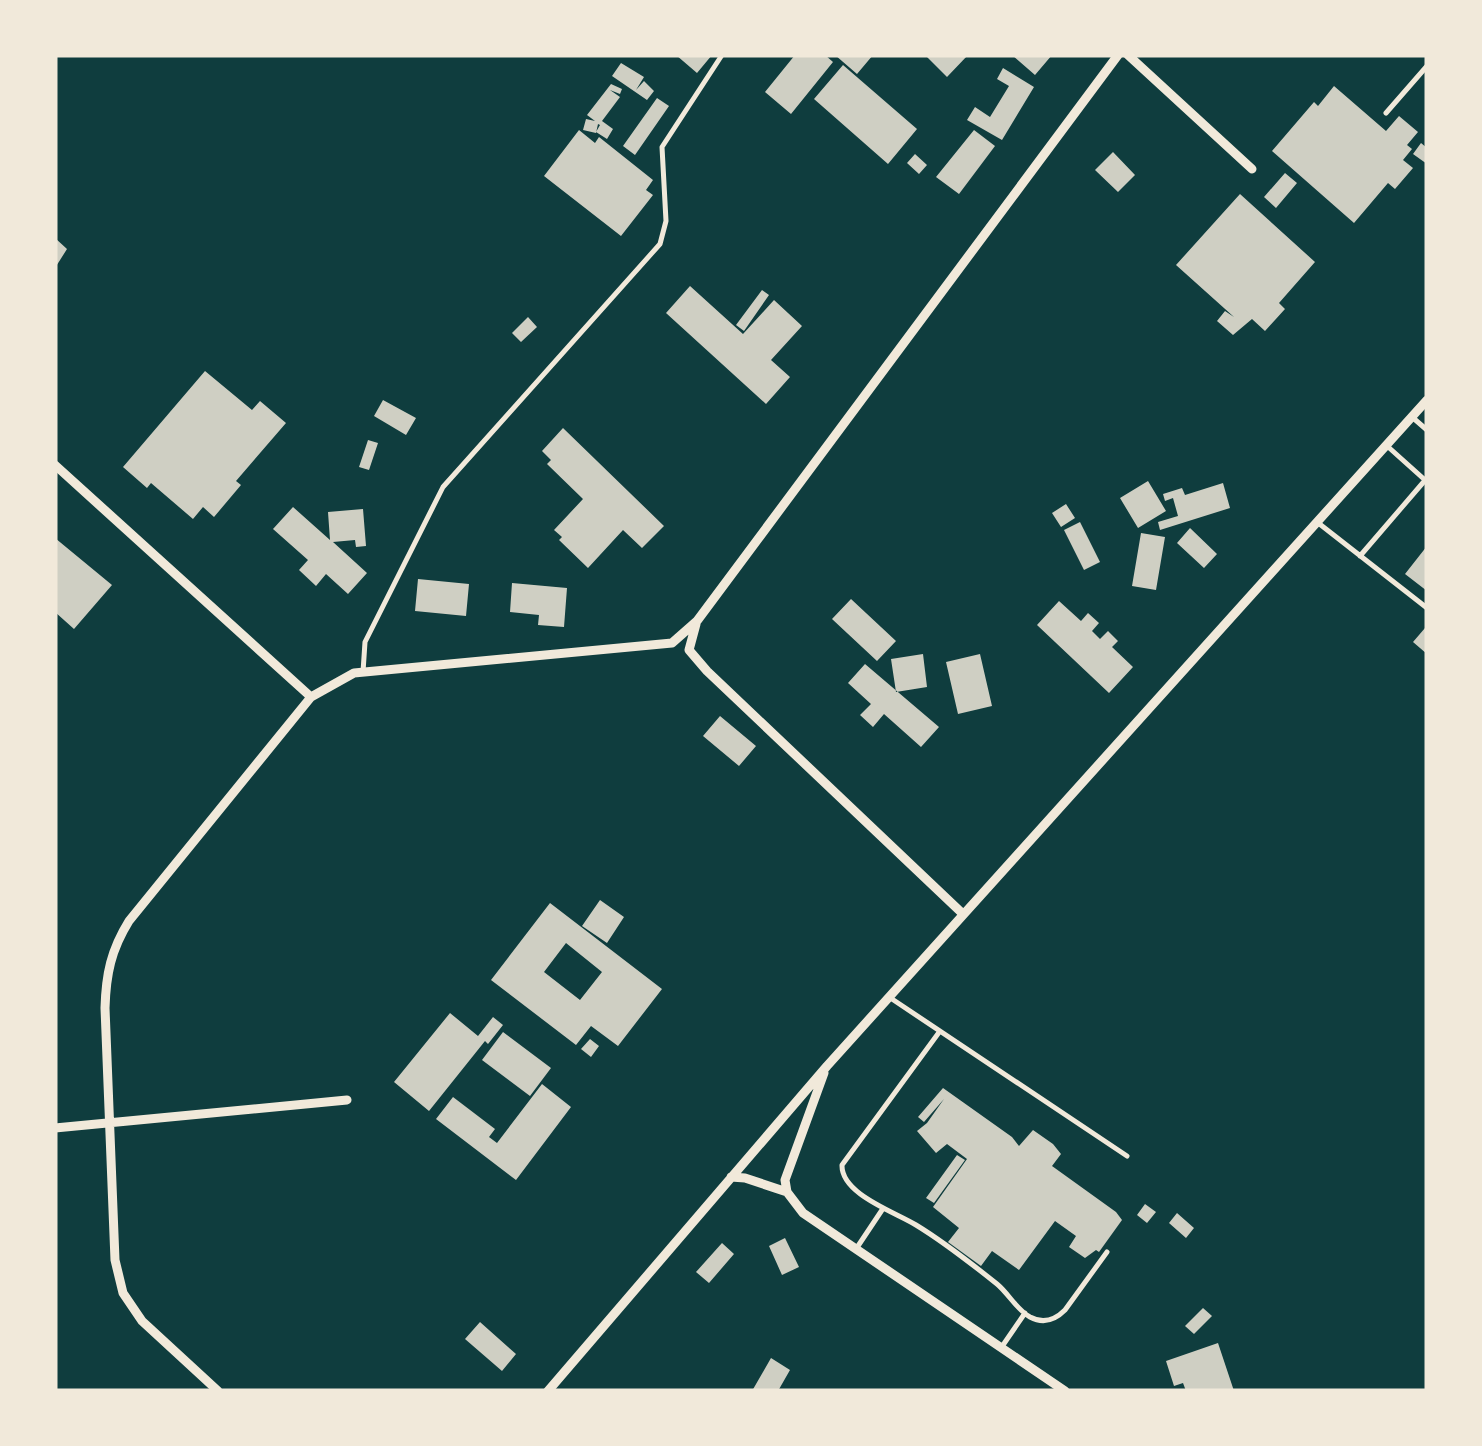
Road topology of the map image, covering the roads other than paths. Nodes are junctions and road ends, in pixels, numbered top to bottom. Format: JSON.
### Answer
{"nodes":[{"id":1,"x":722,"y":55,"type":"edge"},
{"id":2,"x":1118,"y":55,"type":"edge"},
{"id":3,"x":1128,"y":55,"type":"edge"},
{"id":4,"x":1427,"y":66,"type":"edge"},
{"id":5,"x":1420,"y":74,"type":"junction"},
{"id":6,"x":1427,"y":81,"type":"edge"},
{"id":7,"x":1386,"y":112,"type":"dead end"},
{"id":8,"x":1252,"y":169,"type":"dead end"},
{"id":9,"x":1427,"y":400,"type":"edge"},
{"id":10,"x":1412,"y":417,"type":"junction"},
{"id":11,"x":1427,"y":430,"type":"edge"},
{"id":12,"x":1386,"y":445,"type":"junction"},
{"id":13,"x":55,"y":465,"type":"edge"},
{"id":14,"x":1426,"y":479,"type":"edge"},
{"id":15,"x":1317,"y":522,"type":"junction"},
{"id":16,"x":1360,"y":556,"type":"junction"},
{"id":17,"x":1427,"y":608,"type":"edge"},
{"id":18,"x":697,"y":621,"type":"junction"},
{"id":19,"x":672,"y":643,"type":"junction"},
{"id":20,"x":690,"y":650,"type":"junction"},
{"id":21,"x":363,"y":672,"type":"junction"},
{"id":22,"x":310,"y":697,"type":"junction"},
{"id":23,"x":963,"y":914,"type":"junction"},
{"id":24,"x":889,"y":997,"type":"junction"},
{"id":25,"x":940,"y":1030,"type":"junction"},
{"id":26,"x":827,"y":1066,"type":"junction"},
{"id":27,"x":348,"y":1100,"type":"dead end"},
{"id":28,"x":109,"y":1122,"type":"junction"},
{"id":29,"x":55,"y":1128,"type":"edge"},
{"id":30,"x":1127,"y":1156,"type":"dead end"},
{"id":31,"x":731,"y":1177,"type":"junction"},
{"id":32,"x":786,"y":1192,"type":"junction"},
{"id":33,"x":883,"y":1210,"type":"junction"},
{"id":34,"x":856,"y":1248,"type":"junction"},
{"id":35,"x":1107,"y":1252,"type":"dead end"},
{"id":36,"x":1025,"y":1313,"type":"junction"},
{"id":37,"x":1001,"y":1348,"type":"junction"},
{"id":38,"x":218,"y":1391,"type":"edge"},
{"id":39,"x":548,"y":1391,"type":"edge"},
{"id":40,"x":1065,"y":1391,"type":"edge"}],
"edges":[{"from":1,"to":21,"type":"lane"},
{"from":2,"to":18,"type":"street"},
{"from":3,"to":8,"type":"street"},
{"from":4,"to":5,"type":"lane"},
{"from":5,"to":6,"type":"lane"},
{"from":5,"to":7,"type":"lane"},
{"from":9,"to":10,"type":"street"},
{"from":10,"to":11,"type":"lane"},
{"from":10,"to":12,"type":"street"},
{"from":12,"to":14,"type":"lane"},
{"from":12,"to":15,"type":"street"},
{"from":13,"to":22,"type":"street"},
{"from":14,"to":16,"type":"lane"},
{"from":15,"to":16,"type":"lane"},
{"from":15,"to":23,"type":"street"},
{"from":16,"to":17,"type":"lane"},
{"from":18,"to":19,"type":"street"},
{"from":18,"to":20,"type":"street"},
{"from":19,"to":20,"type":"street"},
{"from":19,"to":21,"type":"street"},
{"from":20,"to":23,"type":"street"},
{"from":21,"to":22,"type":"street"},
{"from":22,"to":28,"type":"street"},
{"from":23,"to":24,"type":"street"},
{"from":24,"to":25,"type":"lane"},
{"from":24,"to":26,"type":"street"},
{"from":25,"to":30,"type":"lane"},
{"from":25,"to":33,"type":"lane"},
{"from":26,"to":31,"type":"street"},
{"from":26,"to":32,"type":"street"},
{"from":27,"to":28,"type":"street"},
{"from":28,"to":29,"type":"street"},
{"from":28,"to":38,"type":"street"},
{"from":31,"to":32,"type":"street"},
{"from":31,"to":39,"type":"street"},
{"from":32,"to":34,"type":"street"},
{"from":33,"to":34,"type":"lane"},
{"from":33,"to":36,"type":"lane"},
{"from":34,"to":37,"type":"street"},
{"from":35,"to":36,"type":"lane"},
{"from":36,"to":37,"type":"lane"},
{"from":37,"to":40,"type":"street"}]}
